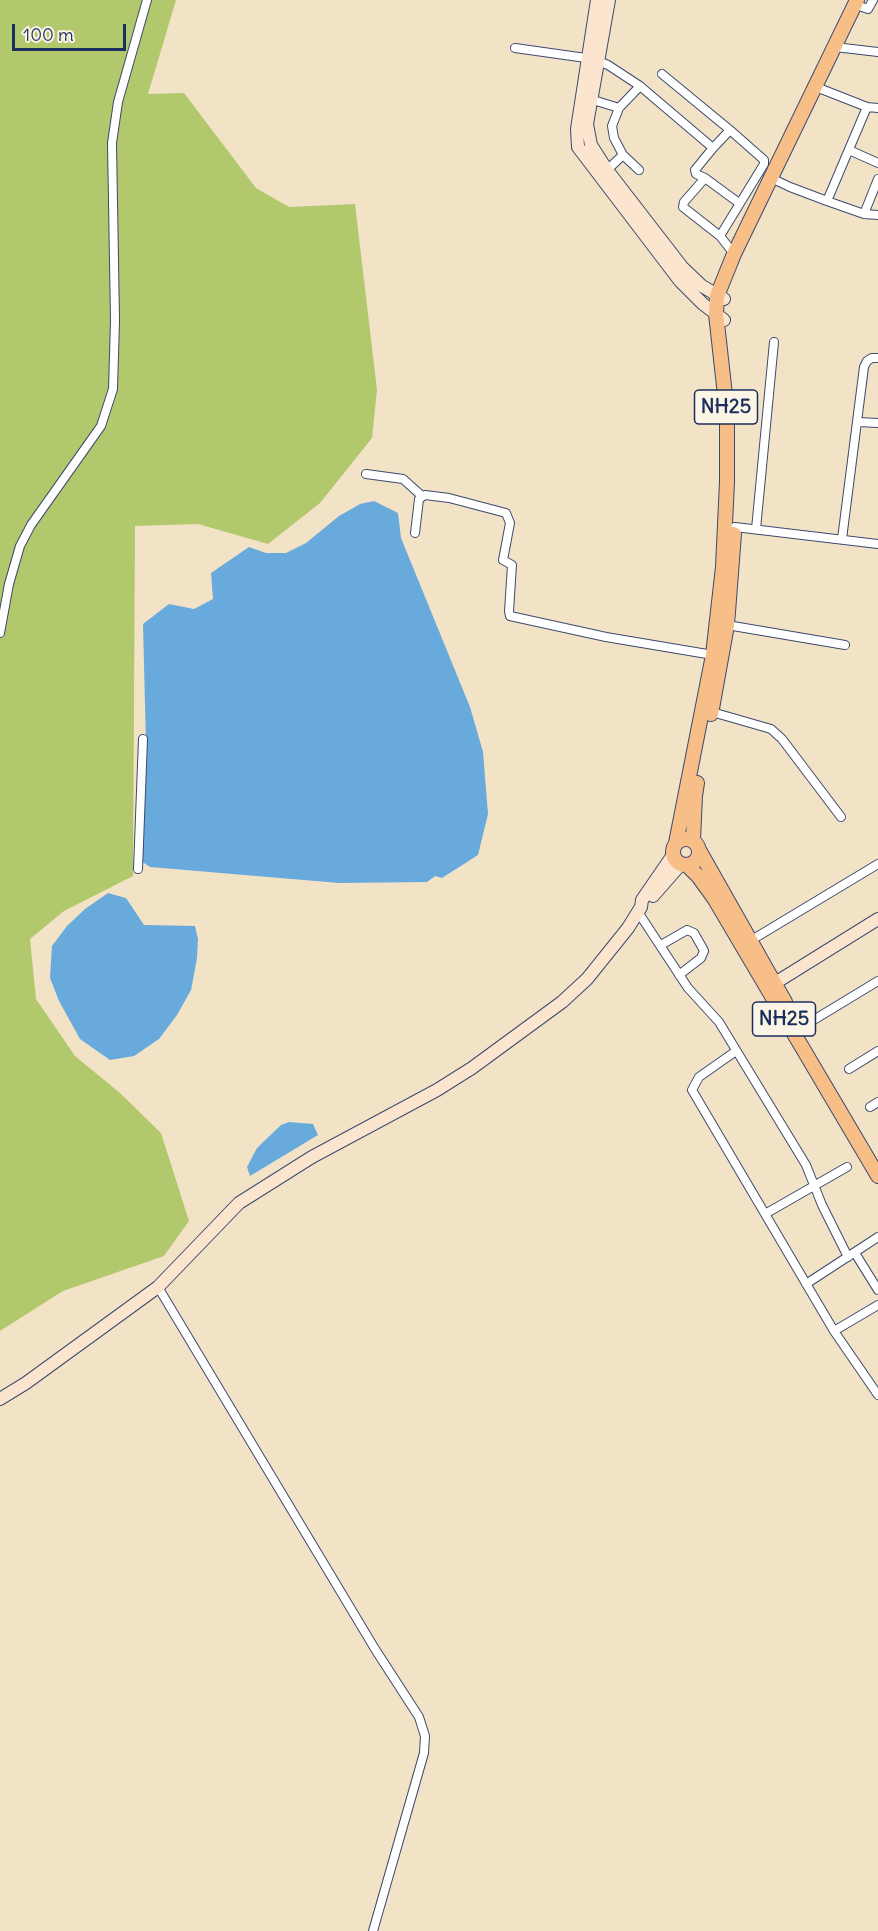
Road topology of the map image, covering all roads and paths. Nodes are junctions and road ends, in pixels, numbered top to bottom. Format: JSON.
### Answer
{"nodes":[{"id":1,"x":147,"y":0,"type":"edge"},
{"id":2,"x":597,"y":0,"type":"edge"},
{"id":3,"x":609,"y":0,"type":"edge"},
{"id":4,"x":864,"y":2,"type":"edge"},
{"id":5,"x":839,"y":47,"type":"junction"},
{"id":6,"x":515,"y":48,"type":"dead end"},
{"id":7,"x":878,"y":52,"type":"edge"},
{"id":8,"x":592,"y":60,"type":"junction"},
{"id":9,"x":662,"y":74,"type":"dead end"},
{"id":10,"x":640,"y":86,"type":"junction"},
{"id":11,"x":820,"y":88,"type":"junction"},
{"id":12,"x":590,"y":99,"type":"junction"},
{"id":13,"x":867,"y":107,"type":"junction"},
{"id":14,"x":619,"y":108,"type":"junction"},
{"id":15,"x":878,"y":108,"type":"edge"},
{"id":16,"x":730,"y":130,"type":"junction"},
{"id":17,"x":713,"y":148,"type":"junction"},
{"id":18,"x":849,"y":150,"type":"junction"},
{"id":19,"x":623,"y":155,"type":"junction"},
{"id":20,"x":878,"y":163,"type":"edge"},
{"id":21,"x":607,"y":170,"type":"junction"},
{"id":22,"x":639,"y":170,"type":"dead end"},
{"id":23,"x":705,"y":178,"type":"junction"},
{"id":24,"x":878,"y":179,"type":"edge"},
{"id":25,"x":774,"y":180,"type":"junction"},
{"id":26,"x":827,"y":201,"type":"junction"},
{"id":27,"x":739,"y":203,"type":"junction"},
{"id":28,"x":864,"y":214,"type":"junction"},
{"id":29,"x":878,"y":215,"type":"edge"},
{"id":30,"x":720,"y":236,"type":"junction"},
{"id":31,"x":735,"y":254,"type":"junction"},
{"id":32,"x":721,"y":297,"type":"junction"},
{"id":33,"x":720,"y":317,"type":"junction"},
{"id":34,"x":774,"y":342,"type":"dead end"},
{"id":35,"x":878,"y":358,"type":"edge"},
{"id":36,"x":858,"y":422,"type":"junction"},
{"id":37,"x":878,"y":423,"type":"edge"},
{"id":38,"x":366,"y":474,"type":"dead end"},
{"id":39,"x":422,"y":496,"type":"junction"},
{"id":40,"x":735,"y":527,"type":"junction"},
{"id":41,"x":756,"y":529,"type":"junction"},
{"id":42,"x":415,"y":533,"type":"dead end"},
{"id":43,"x":842,"y":539,"type":"junction"},
{"id":44,"x":878,"y":544,"type":"edge"},
{"id":45,"x":727,"y":625,"type":"junction"},
{"id":46,"x":0,"y":633,"type":"edge"},
{"id":47,"x":845,"y":645,"type":"dead end"},
{"id":48,"x":713,"y":656,"type":"junction"},
{"id":49,"x":712,"y":712,"type":"junction"},
{"id":50,"x":143,"y":740,"type":"dead end"},
{"id":51,"x":841,"y":817,"type":"dead end"},
{"id":52,"x":696,"y":845,"type":"junction"},
{"id":53,"x":679,"y":857,"type":"junction"},
{"id":54,"x":878,"y":864,"type":"edge"},
{"id":55,"x":138,"y":869,"type":"dead end"},
{"id":56,"x":639,"y":909,"type":"junction"},
{"id":57,"x":878,"y":919,"type":"edge"},
{"id":58,"x":750,"y":940,"type":"junction"},
{"id":59,"x":661,"y":945,"type":"junction"},
{"id":60,"x":679,"y":975,"type":"junction"},
{"id":61,"x":878,"y":981,"type":"edge"},
{"id":62,"x":770,"y":986,"type":"junction"},
{"id":63,"x":812,"y":1021,"type":"dead end"},
{"id":64,"x":736,"y":1051,"type":"junction"},
{"id":65,"x":878,"y":1051,"type":"edge"},
{"id":66,"x":849,"y":1069,"type":"dead end"},
{"id":67,"x":878,"y":1160,"type":"edge"},
{"id":68,"x":847,"y":1167,"type":"dead end"},
{"id":69,"x":878,"y":1176,"type":"edge"},
{"id":70,"x":815,"y":1185,"type":"junction"},
{"id":71,"x":765,"y":1214,"type":"junction"},
{"id":72,"x":878,"y":1237,"type":"edge"},
{"id":73,"x":852,"y":1255,"type":"junction"},
{"id":74,"x":806,"y":1284,"type":"junction"},
{"id":75,"x":158,"y":1287,"type":"junction"},
{"id":76,"x":878,"y":1290,"type":"edge"},
{"id":77,"x":878,"y":1305,"type":"edge"},
{"id":78,"x":834,"y":1331,"type":"junction"},
{"id":79,"x":878,"y":1395,"type":"edge"},
{"id":80,"x":0,"y":1399,"type":"edge"},
{"id":81,"x":373,"y":1931,"type":"edge"}],
"edges":[{"from":1,"to":46,"type":"street"},
{"from":2,"to":8,"type":"street"},
{"from":3,"to":8,"type":"street"},
{"from":4,"to":5,"type":"main road","number":"NH25"},
{"from":5,"to":7,"type":"street"},
{"from":5,"to":11,"type":"main road","number":"NH25"},
{"from":6,"to":8,"type":"street"},
{"from":8,"to":10,"type":"street"},
{"from":8,"to":12,"type":"street"},
{"from":8,"to":33,"type":"street"},
{"from":9,"to":16,"type":"street"},
{"from":10,"to":14,"type":"street"},
{"from":10,"to":17,"type":"street"},
{"from":11,"to":13,"type":"street"},
{"from":11,"to":25,"type":"main road","number":"NH25"},
{"from":12,"to":14,"type":"street"},
{"from":12,"to":21,"type":"street"},
{"from":13,"to":15,"type":"street"},
{"from":13,"to":18,"type":"street"},
{"from":14,"to":19,"type":"street"},
{"from":16,"to":17,"type":"street"},
{"from":16,"to":27,"type":"street"},
{"from":17,"to":23,"type":"street"},
{"from":18,"to":20,"type":"street"},
{"from":18,"to":26,"type":"street"},
{"from":19,"to":21,"type":"street"},
{"from":19,"to":22,"type":"street"},
{"from":21,"to":32,"type":"street"},
{"from":23,"to":27,"type":"street"},
{"from":23,"to":30,"type":"street"},
{"from":24,"to":28,"type":"street"},
{"from":25,"to":26,"type":"street"},
{"from":25,"to":31,"type":"main road","number":"NH25"},
{"from":25,"to":32,"type":"main road","number":"NH25"},
{"from":26,"to":28,"type":"street"},
{"from":27,"to":30,"type":"street"},
{"from":28,"to":29,"type":"street"},
{"from":30,"to":31,"type":"street"},
{"from":31,"to":32,"type":"main road","number":"NH25"},
{"from":32,"to":33,"type":"main road","number":"NH25"},
{"from":33,"to":40,"type":"main road","number":"NH25"},
{"from":33,"to":48,"type":"main road","number":"NH25"},
{"from":34,"to":41,"type":"street"},
{"from":35,"to":36,"type":"street"},
{"from":36,"to":37,"type":"street"},
{"from":36,"to":43,"type":"street"},
{"from":38,"to":39,"type":"street"},
{"from":39,"to":42,"type":"street"},
{"from":39,"to":48,"type":"street"},
{"from":40,"to":41,"type":"street"},
{"from":40,"to":45,"type":"main road","number":"NH25"},
{"from":41,"to":43,"type":"street"},
{"from":43,"to":44,"type":"street"},
{"from":45,"to":47,"type":"street"},
{"from":45,"to":49,"type":"main road","number":"NH25"},
{"from":48,"to":53,"type":"main road","number":"NH25"},
{"from":49,"to":51,"type":"street"},
{"from":49,"to":52,"type":"main road","number":"NH25"},
{"from":50,"to":55,"type":"street"},
{"from":52,"to":53,"type":"main road"},
{"from":52,"to":53,"type":"main road"},
{"from":52,"to":58,"type":"main road","number":"NH25"},
{"from":53,"to":56,"type":"street"},
{"from":53,"to":62,"type":"main road","number":"NH25"},
{"from":54,"to":58,"type":"street"},
{"from":56,"to":59,"type":"street"},
{"from":56,"to":75,"type":"street"},
{"from":57,"to":62,"type":"street"},
{"from":58,"to":62,"type":"main road","number":"NH25"},
{"from":59,"to":60,"type":"street"},
{"from":59,"to":60,"type":"street"},
{"from":60,"to":64,"type":"street"},
{"from":61,"to":63,"type":"street"},
{"from":62,"to":67,"type":"main road","number":"NH25"},
{"from":62,"to":69,"type":"main road","number":"NH25"},
{"from":64,"to":70,"type":"street"},
{"from":64,"to":71,"type":"street"},
{"from":65,"to":66,"type":"street"},
{"from":68,"to":70,"type":"street"},
{"from":70,"to":71,"type":"street"},
{"from":70,"to":73,"type":"street"},
{"from":71,"to":74,"type":"street"},
{"from":72,"to":73,"type":"street"},
{"from":73,"to":74,"type":"street"},
{"from":73,"to":76,"type":"street"},
{"from":74,"to":78,"type":"street"},
{"from":75,"to":80,"type":"street"},
{"from":75,"to":81,"type":"street"},
{"from":77,"to":78,"type":"street"},
{"from":78,"to":79,"type":"street"}]}
